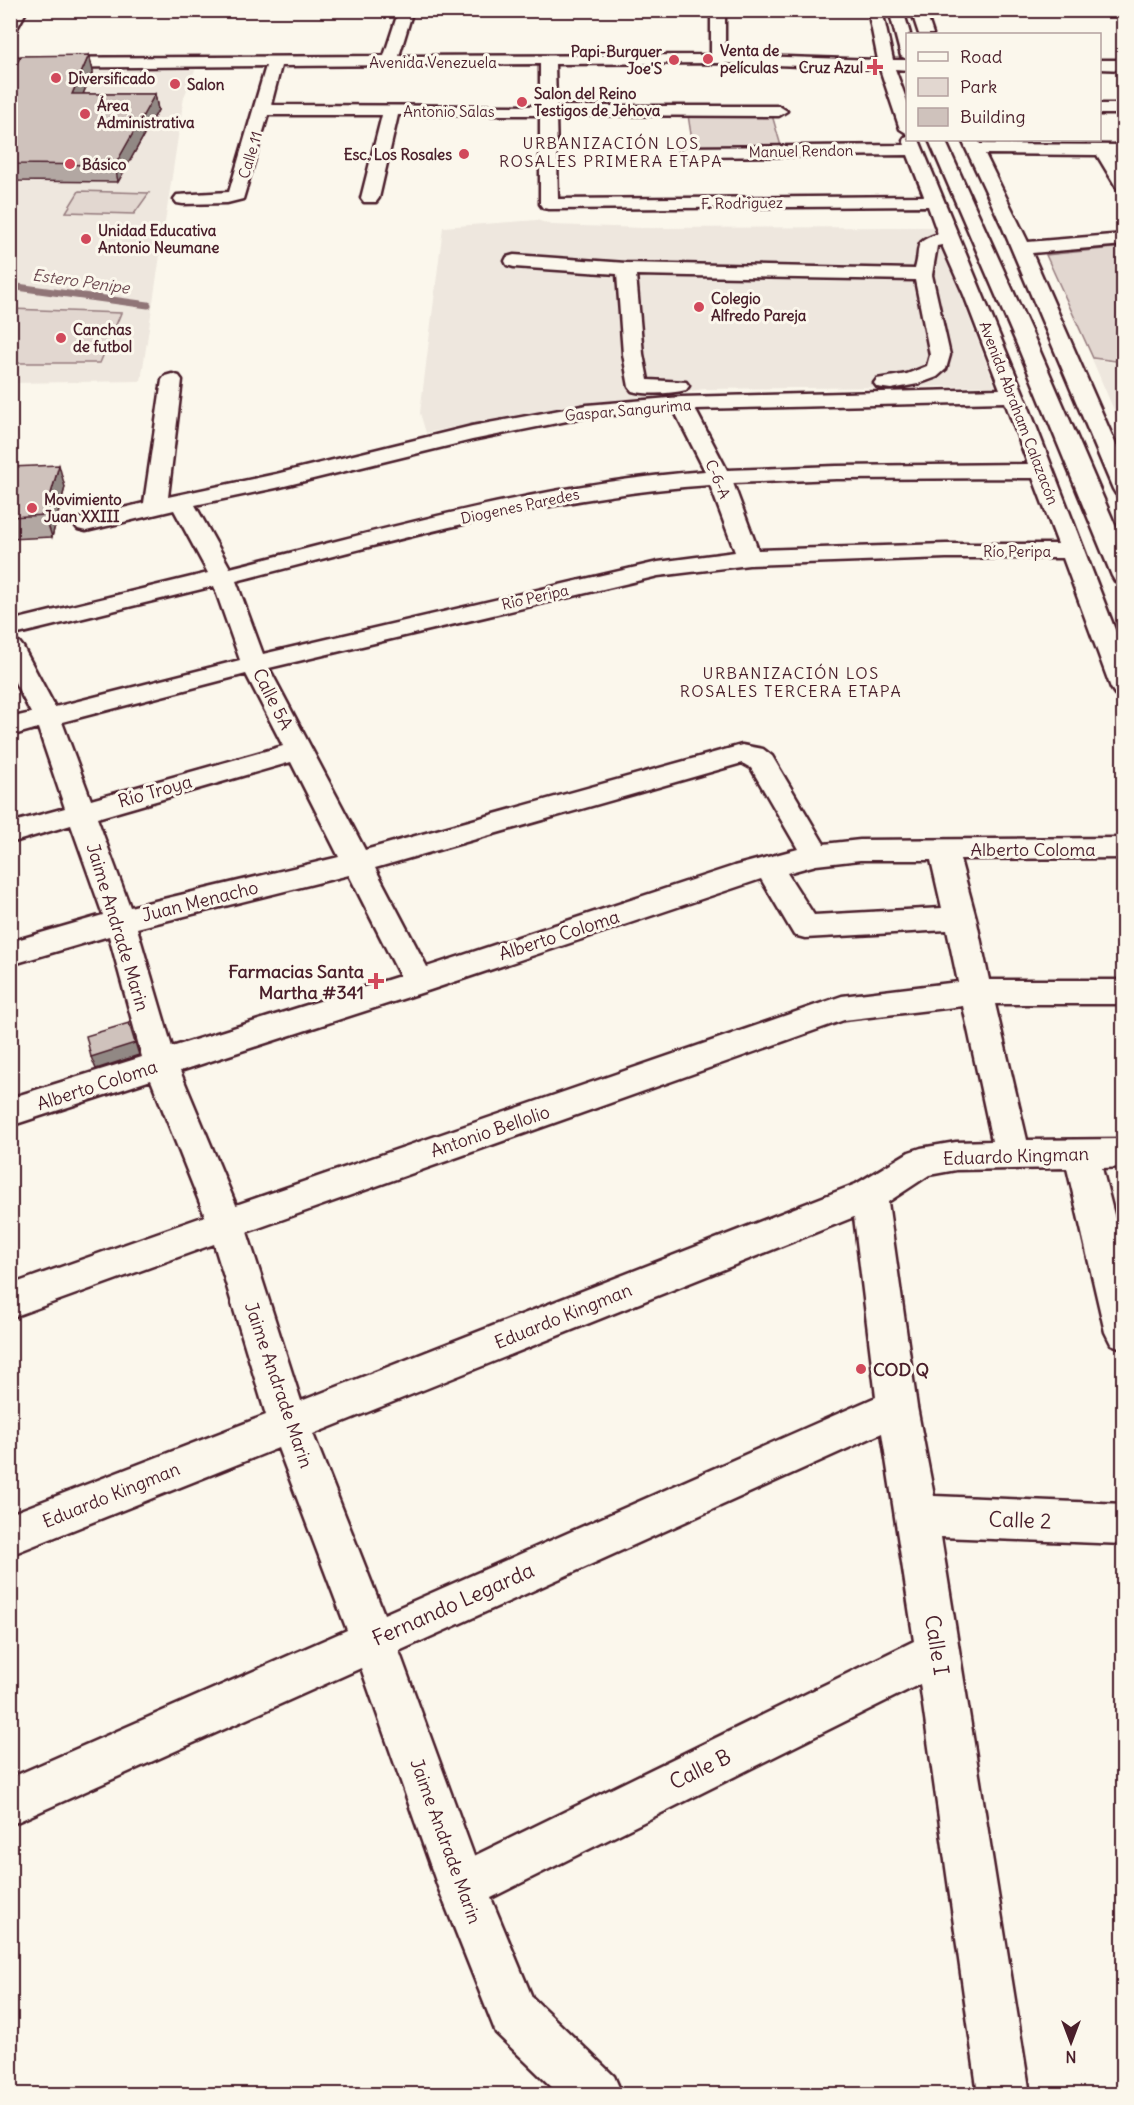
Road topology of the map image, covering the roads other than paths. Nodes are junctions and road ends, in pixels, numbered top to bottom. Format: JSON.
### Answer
{"nodes":[{"id":1,"x":20,"y":10,"type":"edge"},
{"id":2,"x":406,"y":10,"type":"edge"},
{"id":3,"x":717,"y":10,"type":"edge"},
{"id":4,"x":874,"y":10,"type":"edge"},
{"id":5,"x":896,"y":10,"type":"edge"},
{"id":6,"x":918,"y":10,"type":"edge"},
{"id":7,"x":10,"y":28,"type":"edge"},
{"id":8,"x":926,"y":33,"type":"edge"},
{"id":9,"x":906,"y":49,"type":"edge"},
{"id":10,"x":906,"y":57,"type":"edge"},
{"id":11,"x":1101,"y":57,"type":"edge"},
{"id":12,"x":1124,"y":57,"type":"edge"},
{"id":13,"x":718,"y":59,"type":"junction"},
{"id":14,"x":769,"y":60,"type":"junction"},
{"id":15,"x":547,"y":61,"type":"junction"},
{"id":16,"x":885,"y":61,"type":"junction"},
{"id":17,"x":275,"y":62,"type":"junction"},
{"id":18,"x":390,"y":62,"type":"junction"},
{"id":19,"x":10,"y":63,"type":"edge"},
{"id":20,"x":906,"y":64,"type":"edge"},
{"id":21,"x":1101,"y":65,"type":"edge"},
{"id":22,"x":1124,"y":65,"type":"edge"},
{"id":23,"x":1124,"y":109,"type":"edge"},
{"id":24,"x":263,"y":110,"type":"junction"},
{"id":25,"x":391,"y":110,"type":"junction"},
{"id":26,"x":1101,"y":110,"type":"edge"},
{"id":27,"x":549,"y":111,"type":"junction"},
{"id":28,"x":679,"y":111,"type":"junction"},
{"id":29,"x":779,"y":111,"type":"junction"},
{"id":30,"x":906,"y":123,"type":"edge"},
{"id":31,"x":937,"y":141,"type":"edge"},
{"id":32,"x":973,"y":144,"type":"edge"},
{"id":33,"x":913,"y":145,"type":"edge"},
{"id":34,"x":1103,"y":150,"type":"junction"},
{"id":35,"x":1124,"y":150,"type":"edge"},
{"id":36,"x":789,"y":151,"type":"junction"},
{"id":37,"x":687,"y":152,"type":"junction"},
{"id":38,"x":1124,"y":186,"type":"edge"},
{"id":39,"x":370,"y":198,"type":"dead end"},
{"id":40,"x":183,"y":199,"type":"dead end"},
{"id":41,"x":934,"y":201,"type":"junction"},
{"id":42,"x":692,"y":204,"type":"junction"},
{"id":43,"x":947,"y":237,"type":"junction"},
{"id":44,"x":1124,"y":239,"type":"edge"},
{"id":45,"x":1020,"y":248,"type":"junction"},
{"id":46,"x":514,"y":261,"type":"dead end"},
{"id":47,"x":626,"y":269,"type":"junction"},
{"id":48,"x":922,"y":276,"type":"junction"},
{"id":49,"x":172,"y":380,"type":"dead end"},
{"id":50,"x":639,"y":387,"type":"junction"},
{"id":51,"x":1013,"y":395,"type":"junction"},
{"id":52,"x":681,"y":403,"type":"junction"},
{"id":53,"x":438,"y":441,"type":"junction"},
{"id":54,"x":1041,"y":471,"type":"junction"},
{"id":55,"x":719,"y":477,"type":"junction"},
{"id":56,"x":1124,"y":489,"type":"edge"},
{"id":57,"x":181,"y":501,"type":"junction"},
{"id":58,"x":155,"y":506,"type":"junction"},
{"id":59,"x":86,"y":524,"type":"dead end"},
{"id":60,"x":1072,"y":551,"type":"junction"},
{"id":61,"x":748,"y":558,"type":"junction"},
{"id":62,"x":1124,"y":576,"type":"edge"},
{"id":63,"x":223,"y":578,"type":"junction"},
{"id":64,"x":10,"y":629,"type":"edge"},
{"id":65,"x":10,"y":647,"type":"edge"},
{"id":66,"x":255,"y":666,"type":"junction"},
{"id":67,"x":1124,"y":688,"type":"edge"},
{"id":68,"x":48,"y":717,"type":"junction"},
{"id":69,"x":10,"y":727,"type":"edge"},
{"id":70,"x":299,"y":751,"type":"junction"},
{"id":71,"x":81,"y":812,"type":"junction"},
{"id":72,"x":10,"y":833,"type":"edge"},
{"id":73,"x":1124,"y":848,"type":"edge"},
{"id":74,"x":943,"y":849,"type":"junction"},
{"id":75,"x":816,"y":855,"type":"junction"},
{"id":76,"x":356,"y":863,"type":"junction"},
{"id":77,"x":769,"y":867,"type":"junction"},
{"id":78,"x":961,"y":918,"type":"junction"},
{"id":79,"x":120,"y":921,"type":"junction"},
{"id":80,"x":10,"y":954,"type":"edge"},
{"id":81,"x":419,"y":982,"type":"junction"},
{"id":82,"x":977,"y":992,"type":"junction"},
{"id":83,"x":1124,"y":992,"type":"edge"},
{"id":84,"x":160,"y":1065,"type":"junction"},
{"id":85,"x":10,"y":1112,"type":"edge"},
{"id":86,"x":1124,"y":1153,"type":"edge"},
{"id":87,"x":1013,"y":1154,"type":"junction"},
{"id":88,"x":1081,"y":1154,"type":"junction"},
{"id":89,"x":869,"y":1195,"type":"junction"},
{"id":90,"x":226,"y":1224,"type":"junction"},
{"id":91,"x":10,"y":1302,"type":"edge"},
{"id":92,"x":1124,"y":1332,"type":"edge"},
{"id":93,"x":897,"y":1407,"type":"junction"},
{"id":94,"x":289,"y":1424,"type":"junction"},
{"id":95,"x":917,"y":1516,"type":"junction"},
{"id":96,"x":1124,"y":1524,"type":"edge"},
{"id":97,"x":10,"y":1535,"type":"edge"},
{"id":98,"x":373,"y":1640,"type":"junction"},
{"id":99,"x":938,"y":1652,"type":"junction"},
{"id":100,"x":10,"y":1802,"type":"edge"},
{"id":101,"x":462,"y":1887,"type":"junction"},
{"id":102,"x":596,"y":2094,"type":"edge"},
{"id":103,"x":1004,"y":2094,"type":"edge"}],
"edges":[{"from":1,"to":7,"type":"street"},
{"from":2,"to":18,"type":"street"},
{"from":3,"to":13,"type":"street"},
{"from":4,"to":16,"type":"street"},
{"from":5,"to":9,"type":"street"},
{"from":6,"to":8,"type":"street"},
{"from":10,"to":16,"type":"street","name":"Avenida Venezuela"},
{"from":11,"to":12,"type":"street"},
{"from":13,"to":14,"type":"street","name":"Avenida Venezuela"},
{"from":13,"to":15,"type":"street","name":"Avenida Venezuela"},
{"from":14,"to":16,"type":"street","name":"Avenida Venezuela"},
{"from":14,"to":29,"type":"street"},
{"from":15,"to":18,"type":"street","name":"Avenida Venezuela"},
{"from":15,"to":27,"type":"street"},
{"from":16,"to":20,"type":"street","name":"Avenida Venezuela"},
{"from":16,"to":30,"type":"street"},
{"from":17,"to":18,"type":"street","name":"Avenida Venezuela"},
{"from":17,"to":19,"type":"street","name":"Avenida Venezuela"},
{"from":17,"to":24,"type":"street","name":"Calle 11"},
{"from":21,"to":22,"type":"street"},
{"from":23,"to":26,"type":"street"},
{"from":24,"to":25,"type":"street","name":"Antonio Salas"},
{"from":24,"to":40,"type":"street","name":"Calle 11"},
{"from":25,"to":27,"type":"street","name":"Antonio Salas"},
{"from":25,"to":39,"type":"street"},
{"from":27,"to":28,"type":"street","name":"Antonio Salas"},
{"from":27,"to":42,"type":"street","name":"F. Rodriguez"},
{"from":28,"to":29,"type":"street","name":"Antonio Salas"},
{"from":28,"to":37,"type":"street"},
{"from":29,"to":36,"type":"street"},
{"from":31,"to":62,"type":"street","name":"Avenida Abraham Calazacón"},
{"from":32,"to":34,"type":"street"},
{"from":32,"to":45,"type":"street"},
{"from":33,"to":36,"type":"street","name":"Manuel Rendon"},
{"from":33,"to":41,"type":"street","name":"Avenida Abraham Calazacón"},
{"from":34,"to":35,"type":"street"},
{"from":34,"to":38,"type":"street"},
{"from":36,"to":37,"type":"street","name":"Manuel Rendon"},
{"from":37,"to":42,"type":"street"},
{"from":41,"to":42,"type":"street","name":"F. Rodriguez"},
{"from":41,"to":43,"type":"street","name":"Avenida Abraham Calazacón"},
{"from":43,"to":48,"type":"street"},
{"from":43,"to":51,"type":"street","name":"Avenida Abraham Calazacón"},
{"from":44,"to":45,"type":"street"},
{"from":45,"to":56,"type":"street"},
{"from":46,"to":47,"type":"street"},
{"from":47,"to":48,"type":"street"},
{"from":47,"to":50,"type":"street"},
{"from":48,"to":50,"type":"street"},
{"from":49,"to":58,"type":"street"},
{"from":50,"to":53,"type":"street"},
{"from":51,"to":52,"type":"street","name":"Gaspar Sangurima"},
{"from":51,"to":54,"type":"street","name":"Avenida Abraham Calazacón"},
{"from":52,"to":53,"type":"street","name":"Gaspar Sangurima"},
{"from":52,"to":55,"type":"street","name":"C-6-A"},
{"from":53,"to":57,"type":"street","name":"Gaspar Sangurima"},
{"from":54,"to":55,"type":"street","name":"Diogenes Paredes"},
{"from":54,"to":60,"type":"street","name":"Avenida Abraham Calazacón"},
{"from":55,"to":61,"type":"street","name":"C-6-A"},
{"from":55,"to":63,"type":"street","name":"Diogenes Paredes"},
{"from":57,"to":58,"type":"street"},
{"from":57,"to":63,"type":"street","name":"Calle 5A"},
{"from":58,"to":59,"type":"street"},
{"from":60,"to":61,"type":"street","name":"Río Peripa"},
{"from":60,"to":67,"type":"street","name":"Avenida Abraham Calazacón"},
{"from":61,"to":66,"type":"street","name":"Río Peripa"},
{"from":63,"to":64,"type":"street","name":"Diogenes Paredes"},
{"from":63,"to":66,"type":"street","name":"Calle 5A"},
{"from":65,"to":68,"type":"street","name":"Jaime Andrade Marin"},
{"from":66,"to":68,"type":"street","name":"Río Peripa"},
{"from":66,"to":70,"type":"street","name":"Calle 5A"},
{"from":68,"to":69,"type":"street","name":"Río Peripa"},
{"from":68,"to":71,"type":"street","name":"Jaime Andrade Marin"},
{"from":70,"to":71,"type":"street","name":"Río Troya"},
{"from":70,"to":76,"type":"street","name":"Calle 5A"},
{"from":71,"to":72,"type":"street","name":"Río Troya"},
{"from":71,"to":79,"type":"street","name":"Jaime Andrade Marin"},
{"from":73,"to":74,"type":"street","name":"Alberto Coloma"},
{"from":74,"to":75,"type":"street","name":"Alberto Coloma"},
{"from":74,"to":78,"type":"street"},
{"from":75,"to":76,"type":"street","name":"Juan Menacho"},
{"from":75,"to":77,"type":"street","name":"Alberto Coloma"},
{"from":76,"to":79,"type":"street","name":"Juan Menacho"},
{"from":76,"to":81,"type":"street","name":"Calle 5A"},
{"from":77,"to":78,"type":"street"},
{"from":77,"to":81,"type":"street","name":"Alberto Coloma"},
{"from":78,"to":82,"type":"street"},
{"from":79,"to":80,"type":"street","name":"Juan Menacho"},
{"from":79,"to":84,"type":"street","name":"Jaime Andrade Marin"},
{"from":81,"to":84,"type":"street","name":"Alberto Coloma"},
{"from":82,"to":83,"type":"street","name":"Antonio Bellolio"},
{"from":82,"to":87,"type":"street"},
{"from":82,"to":90,"type":"street","name":"Antonio Bellolio"},
{"from":84,"to":85,"type":"street","name":"Alberto Coloma"},
{"from":84,"to":90,"type":"street","name":"Jaime Andrade Marin"},
{"from":86,"to":88,"type":"street","name":"Eduardo Kingman"},
{"from":87,"to":88,"type":"street","name":"Eduardo Kingman"},
{"from":87,"to":89,"type":"street","name":"Eduardo Kingman"},
{"from":88,"to":92,"type":"street"},
{"from":89,"to":93,"type":"street","name":"Calle I"},
{"from":89,"to":94,"type":"street","name":"Eduardo Kingman"},
{"from":90,"to":91,"type":"street","name":"Antonio Bellolio"},
{"from":90,"to":94,"type":"street","name":"Jaime Andrade Marin"},
{"from":93,"to":95,"type":"street","name":"Calle I"},
{"from":93,"to":98,"type":"street","name":"Fernando Legarda"},
{"from":94,"to":97,"type":"street","name":"Eduardo Kingman"},
{"from":94,"to":98,"type":"street","name":"Jaime Andrade Marin"},
{"from":95,"to":96,"type":"street","name":"Calle 2"},
{"from":95,"to":99,"type":"street","name":"Calle I"},
{"from":98,"to":100,"type":"street","name":"Fernando Legarda"},
{"from":98,"to":101,"type":"street","name":"Jaime Andrade Marin"},
{"from":99,"to":101,"type":"street","name":"Calle B"},
{"from":99,"to":103,"type":"street","name":"Calle I"},
{"from":101,"to":102,"type":"street","name":"Jaime Andrade Marin"}]}
